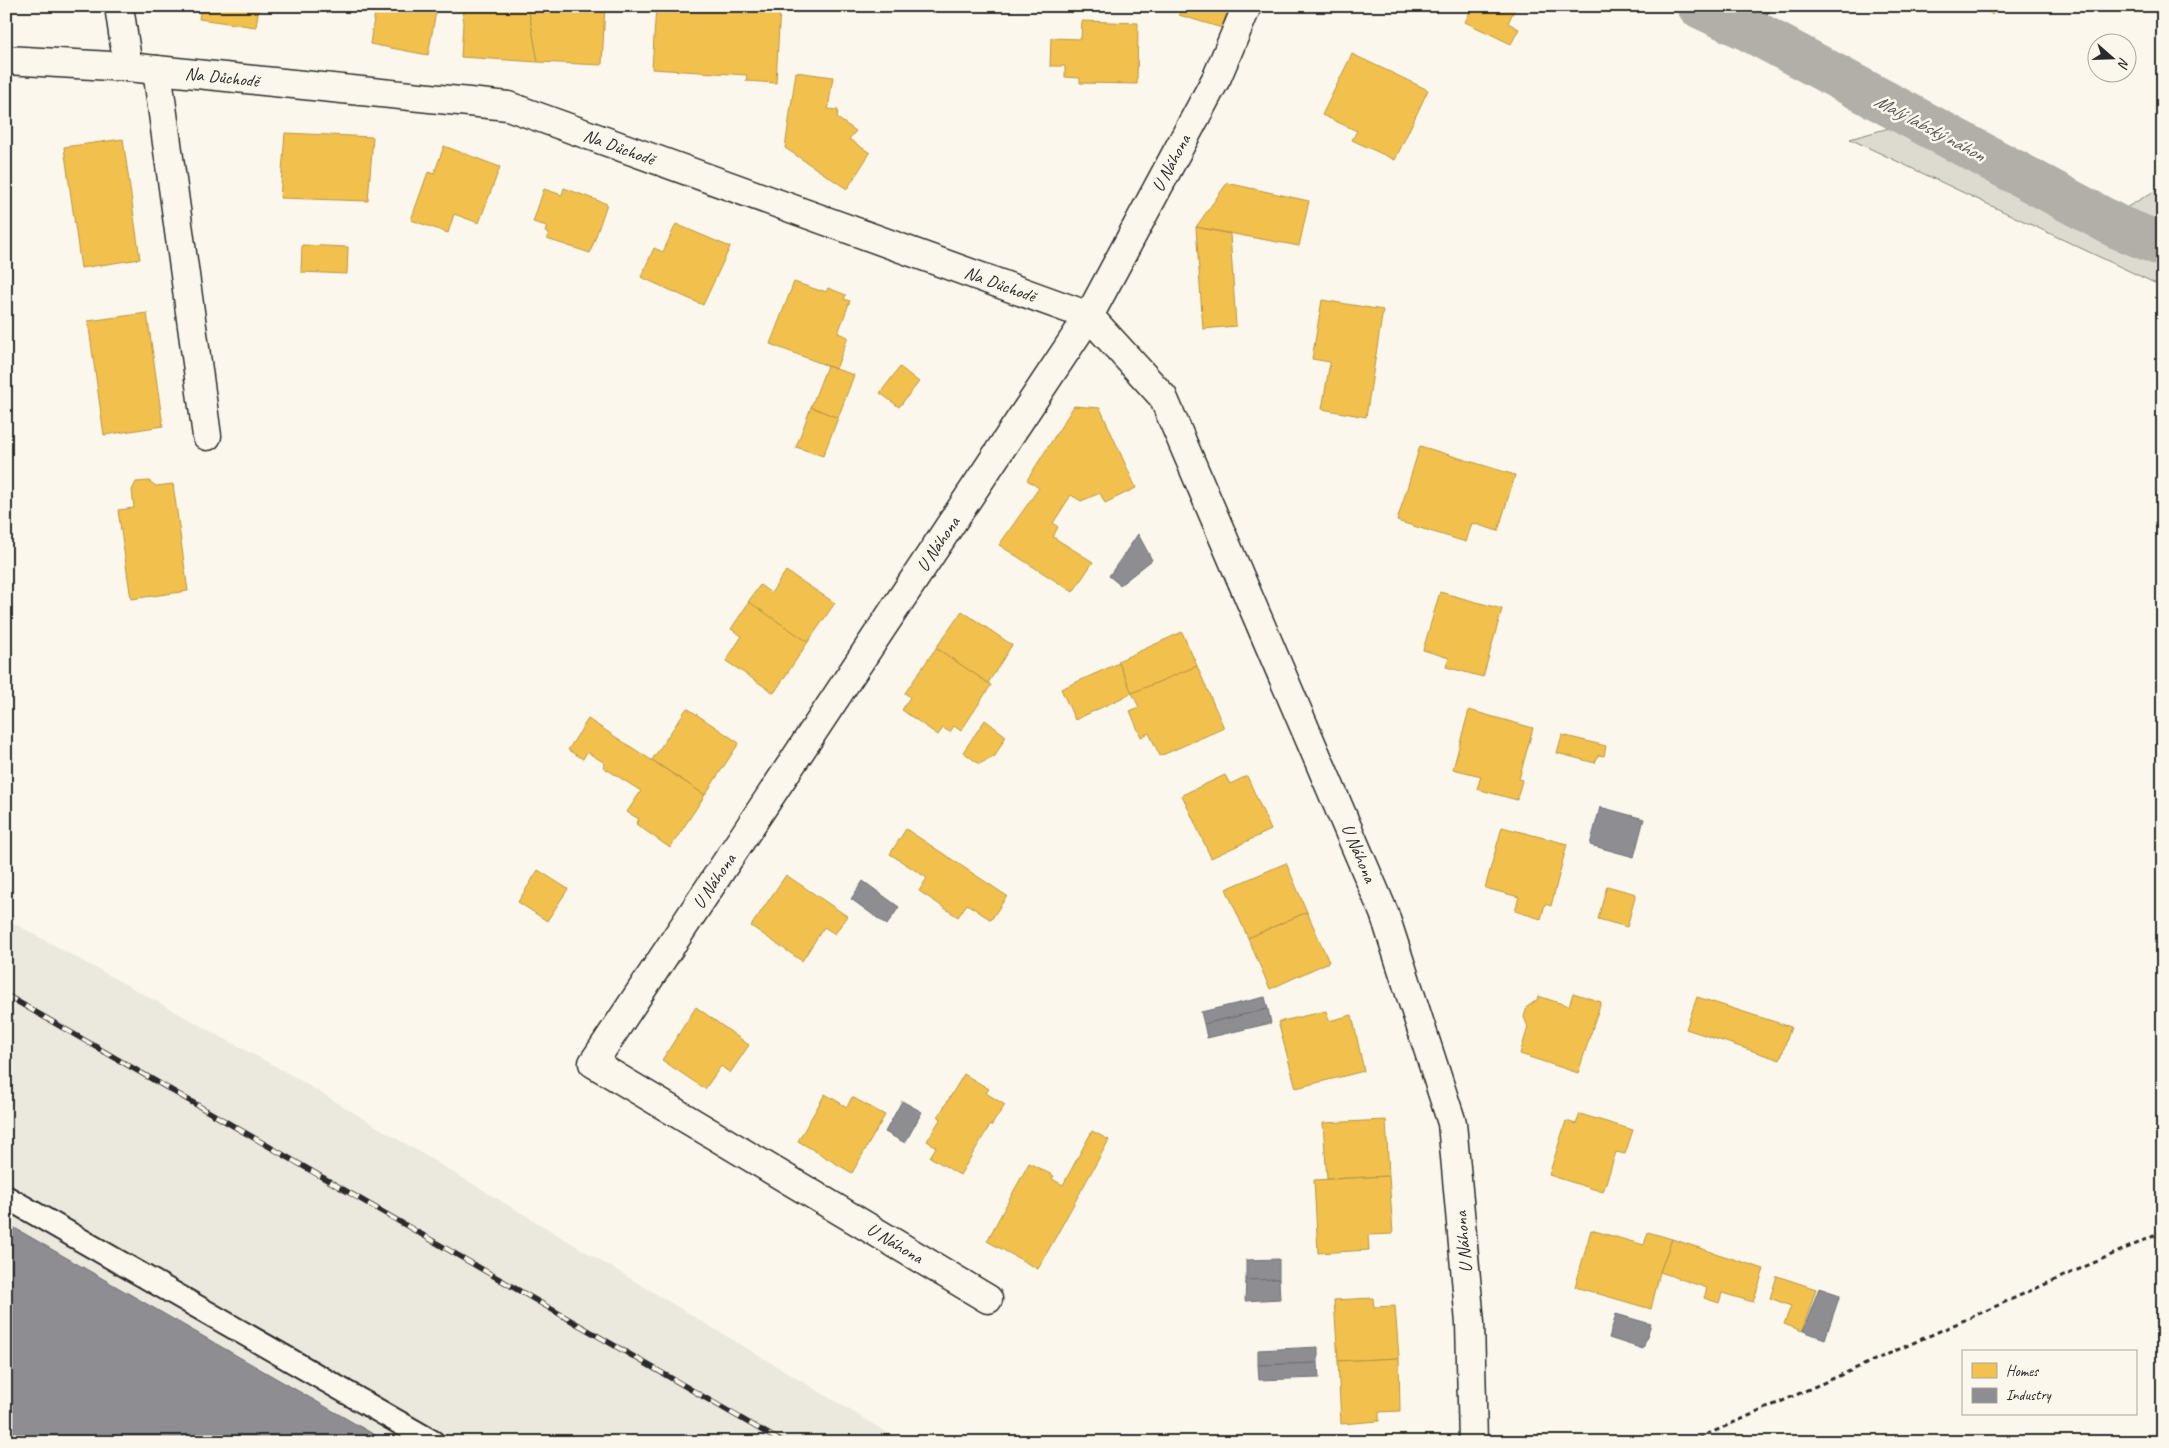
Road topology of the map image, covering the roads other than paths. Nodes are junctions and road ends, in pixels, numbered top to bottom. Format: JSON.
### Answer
{"nodes":[{"id":1,"x":119,"y":6,"type":"edge"},
{"id":2,"x":1247,"y":6,"type":"edge"},
{"id":3,"x":6,"y":60,"type":"edge"},
{"id":4,"x":128,"y":67,"type":"junction"},
{"id":5,"x":157,"y":70,"type":"junction"},
{"id":6,"x":1090,"y":316,"type":"junction"},
{"id":7,"x":207,"y":436,"type":"dead end"},
{"id":8,"x":6,"y":1197,"type":"edge"},
{"id":9,"x":988,"y":1298,"type":"dead end"},
{"id":10,"x":433,"y":1442,"type":"edge"},
{"id":11,"x":1472,"y":1442,"type":"edge"}],
"edges":[{"from":1,"to":4,"type":"street"},
{"from":2,"to":6,"type":"street","name":"U Náhona"},
{"from":3,"to":4,"type":"street","name":"Na Důchodě"},
{"from":4,"to":5,"type":"street","name":"Na Důchodě"},
{"from":5,"to":6,"type":"street","name":"Na Důchodě"},
{"from":5,"to":7,"type":"street"},
{"from":6,"to":9,"type":"street","name":"U Náhona"},
{"from":6,"to":11,"type":"street","name":"U Náhona"},
{"from":8,"to":10,"type":"lane"}]}
